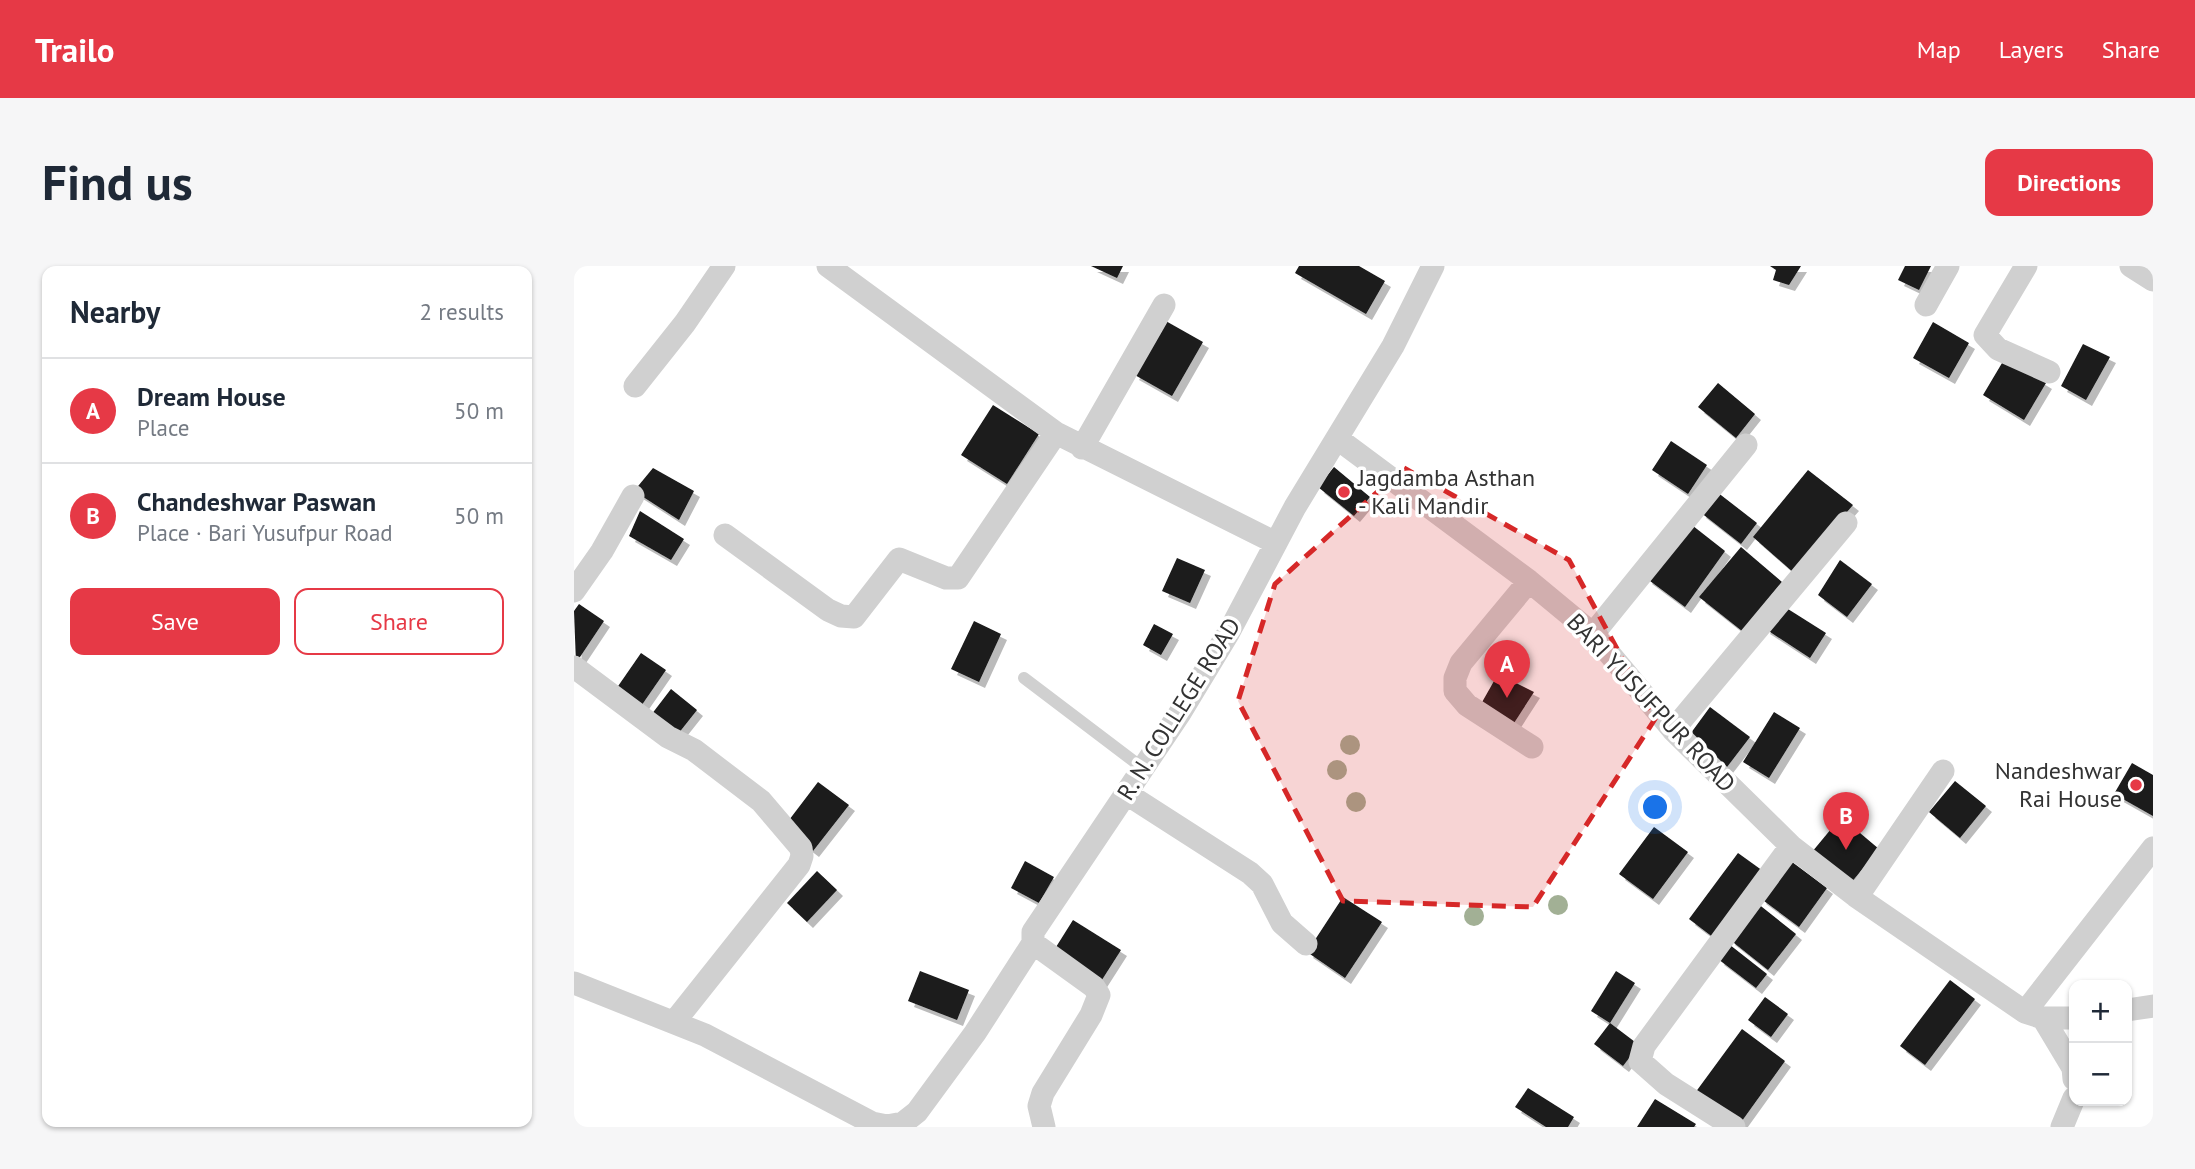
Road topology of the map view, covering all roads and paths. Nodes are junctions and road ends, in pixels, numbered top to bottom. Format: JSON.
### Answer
{"nodes":[{"id":1,"x":724,"y":266,"type":"edge"},
{"id":2,"x":828,"y":266,"type":"edge"},
{"id":3,"x":1433,"y":266,"type":"edge"},
{"id":4,"x":1948,"y":266,"type":"edge"},
{"id":5,"x":2025,"y":266,"type":"edge"},
{"id":6,"x":2132,"y":266,"type":"edge"},
{"id":7,"x":2153,"y":280,"type":"edge"},
{"id":8,"x":1926,"y":304,"type":"dead end"},
{"id":9,"x":1164,"y":305,"type":"dead end"},
{"id":10,"x":2049,"y":372,"type":"dead end"},
{"id":11,"x":635,"y":386,"type":"dead end"},
{"id":12,"x":1056,"y":433,"type":"junction"},
{"id":13,"x":1338,"y":439,"type":"junction"},
{"id":14,"x":1746,"y":445,"type":"dead end"},
{"id":15,"x":1082,"y":447,"type":"junction"},
{"id":16,"x":633,"y":496,"type":"dead end"},
{"id":17,"x":1846,"y":523,"type":"dead end"},
{"id":18,"x":725,"y":535,"type":"dead end"},
{"id":19,"x":1276,"y":542,"type":"junction"},
{"id":20,"x":1529,"y":582,"type":"junction"},
{"id":21,"x":574,"y":591,"type":"edge"},
{"id":22,"x":1593,"y":634,"type":"junction"},
{"id":23,"x":574,"y":667,"type":"edge"},
{"id":24,"x":1024,"y":678,"type":"dead end"},
{"id":25,"x":1674,"y":730,"type":"junction"},
{"id":26,"x":1532,"y":747,"type":"dead end"},
{"id":27,"x":1144,"y":769,"type":"junction"},
{"id":28,"x":1943,"y":771,"type":"dead end"},
{"id":29,"x":1127,"y":794,"type":"junction"},
{"id":30,"x":1791,"y":846,"type":"junction"},
{"id":31,"x":2153,"y":849,"type":"edge"},
{"id":32,"x":1857,"y":897,"type":"junction"},
{"id":33,"x":1034,"y":943,"type":"junction"},
{"id":34,"x":1306,"y":943,"type":"dead end"},
{"id":35,"x":574,"y":983,"type":"edge"},
{"id":36,"x":2153,"y":1006,"type":"edge"},
{"id":37,"x":2132,"y":1009,"type":"edge"},
{"id":38,"x":2034,"y":1015,"type":"junction"},
{"id":39,"x":2069,"y":1018,"type":"edge"},
{"id":40,"x":674,"y":1021,"type":"junction"},
{"id":41,"x":2069,"y":1063,"type":"edge"},
{"id":42,"x":2071,"y":1106,"type":"edge"},
{"id":43,"x":1709,"y":1120,"type":"edge"},
{"id":44,"x":1044,"y":1127,"type":"edge"},
{"id":45,"x":1734,"y":1127,"type":"edge"},
{"id":46,"x":2062,"y":1127,"type":"edge"}],
"edges":[{"from":1,"to":11,"type":"street"},
{"from":2,"to":12,"type":"street"},
{"from":3,"to":13,"type":"street","name":"R. N. COLLEGE ROAD"},
{"from":4,"to":8,"type":"street"},
{"from":5,"to":10,"type":"street"},
{"from":6,"to":7,"type":"street"},
{"from":9,"to":15,"type":"street"},
{"from":12,"to":15,"type":"street"},
{"from":12,"to":18,"type":"street"},
{"from":13,"to":19,"type":"street","name":"R. N. COLLEGE ROAD"},
{"from":13,"to":20,"type":"street","name":"BARI YUSUFPUR ROAD"},
{"from":14,"to":22,"type":"street"},
{"from":15,"to":19,"type":"street"},
{"from":16,"to":21,"type":"street"},
{"from":17,"to":25,"type":"street"},
{"from":19,"to":27,"type":"street","name":"R. N. COLLEGE ROAD"},
{"from":20,"to":22,"type":"street","name":"BARI YUSUFPUR ROAD"},
{"from":20,"to":26,"type":"street"},
{"from":22,"to":25,"type":"street","name":"BARI YUSUFPUR ROAD"},
{"from":23,"to":40,"type":"street"},
{"from":24,"to":27,"type":"lane"},
{"from":25,"to":30,"type":"street","name":"BARI YUSUFPUR ROAD"},
{"from":27,"to":29,"type":"street","name":"R. N. COLLEGE ROAD"},
{"from":28,"to":32,"type":"street"},
{"from":29,"to":33,"type":"street","name":"R. N. COLLEGE ROAD"},
{"from":29,"to":34,"type":"street"},
{"from":30,"to":32,"type":"street","name":"BARI YUSUFPUR ROAD"},
{"from":30,"to":43,"type":"street"},
{"from":31,"to":38,"type":"street"},
{"from":32,"to":38,"type":"street","name":"BARI YUSUFPUR ROAD"},
{"from":33,"to":40,"type":"street","name":"R. N. COLLEGE ROAD"},
{"from":33,"to":44,"type":"street"},
{"from":35,"to":40,"type":"street"},
{"from":36,"to":37,"type":"street"},
{"from":38,"to":39,"type":"street"},
{"from":38,"to":41,"type":"street"},
{"from":42,"to":46,"type":"street"},
{"from":43,"to":45,"type":"street"}]}
